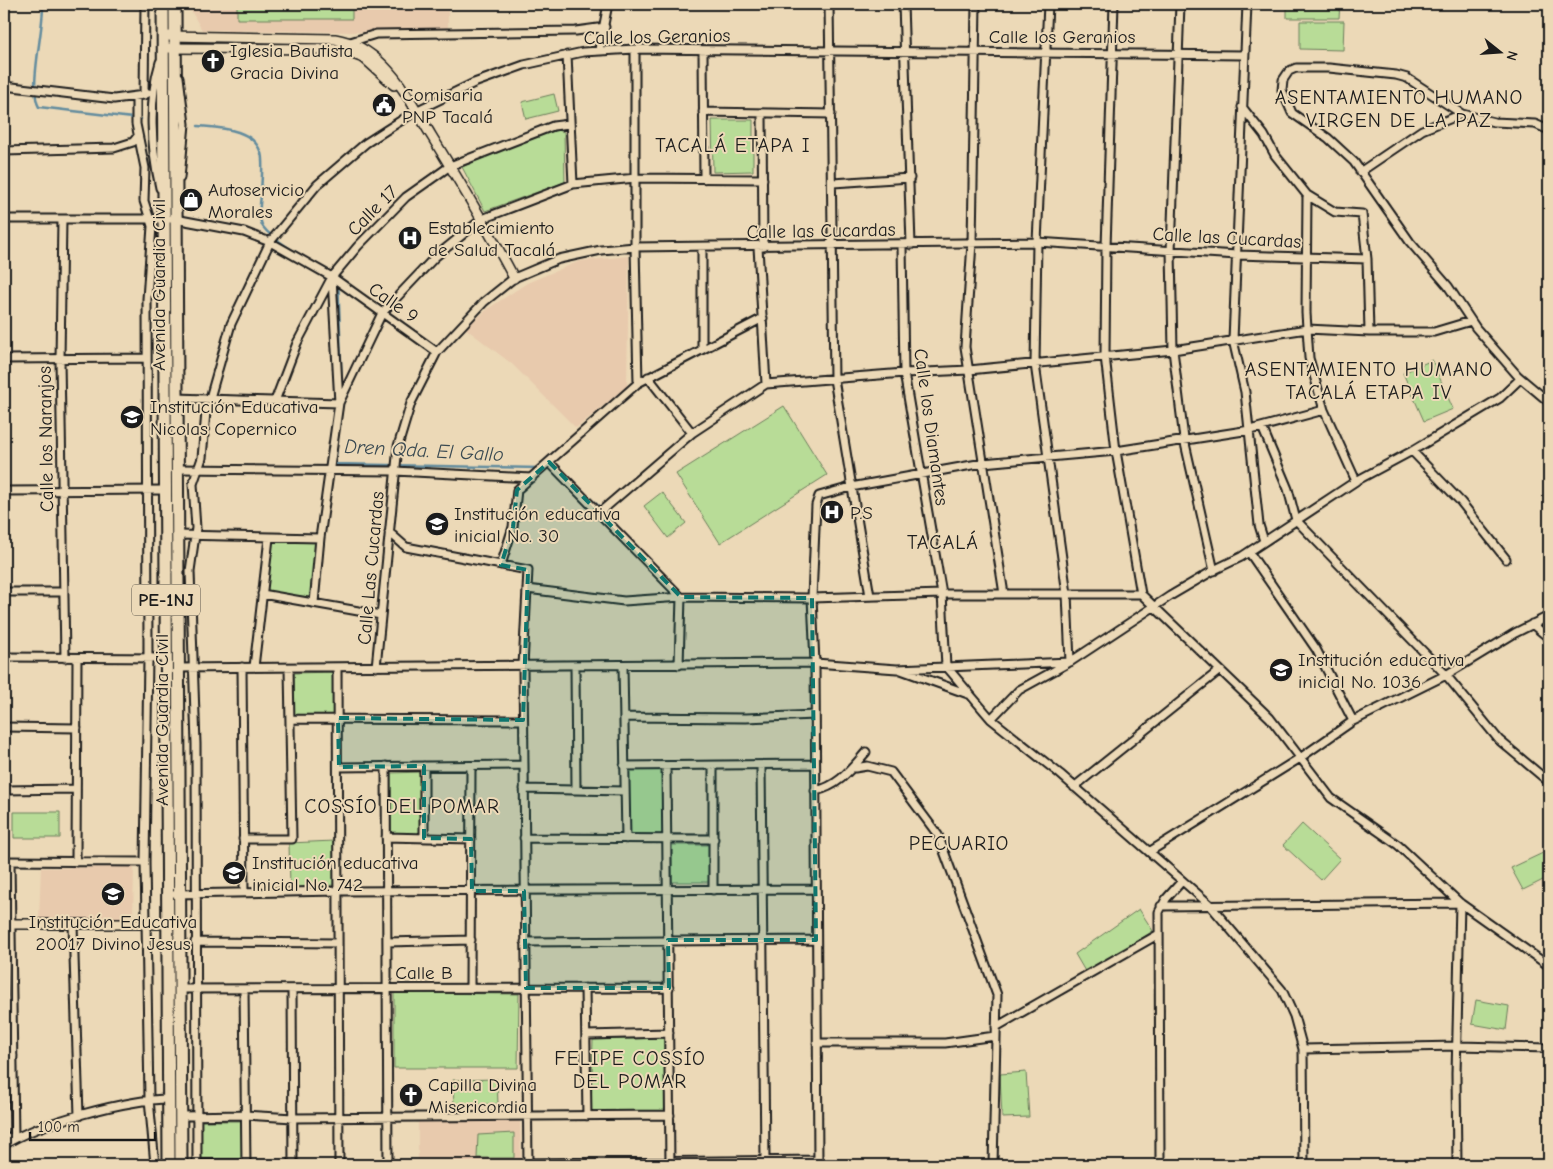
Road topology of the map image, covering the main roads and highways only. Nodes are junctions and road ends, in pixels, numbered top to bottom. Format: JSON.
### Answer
{"nodes":[{"id":1,"x":163,"y":4,"type":"edge"},
{"id":2,"x":175,"y":4,"type":"edge"},
{"id":3,"x":169,"y":51,"type":"junction"},
{"id":4,"x":170,"y":220,"type":"junction"},
{"id":5,"x":174,"y":894,"type":"junction"},
{"id":6,"x":169,"y":1165,"type":"edge"},
{"id":7,"x":181,"y":1165,"type":"edge"}],
"edges":[{"from":1,"to":3,"type":"highway","name":"Avenida Guardia Civil","number":"PE-1NJ"},
{"from":2,"to":3,"type":"highway","name":"Avenida Guardia Civil","number":"PE-1NJ"},
{"from":3,"to":4,"type":"highway","name":"Avenida Guardia Civil","number":"PE-1NJ"},
{"from":4,"to":5,"type":"highway","name":"Avenida Guardia Civil","number":"PE-1NJ"},
{"from":4,"to":5,"type":"highway","name":"Avenida Guardia Civil","number":"PE-1NJ"},
{"from":5,"to":6,"type":"highway","name":"Avenida Guardia Civil","number":"PE-1NJ"},
{"from":5,"to":7,"type":"highway","name":"Avenida Guardia Civil","number":"PE-1NJ"}]}
